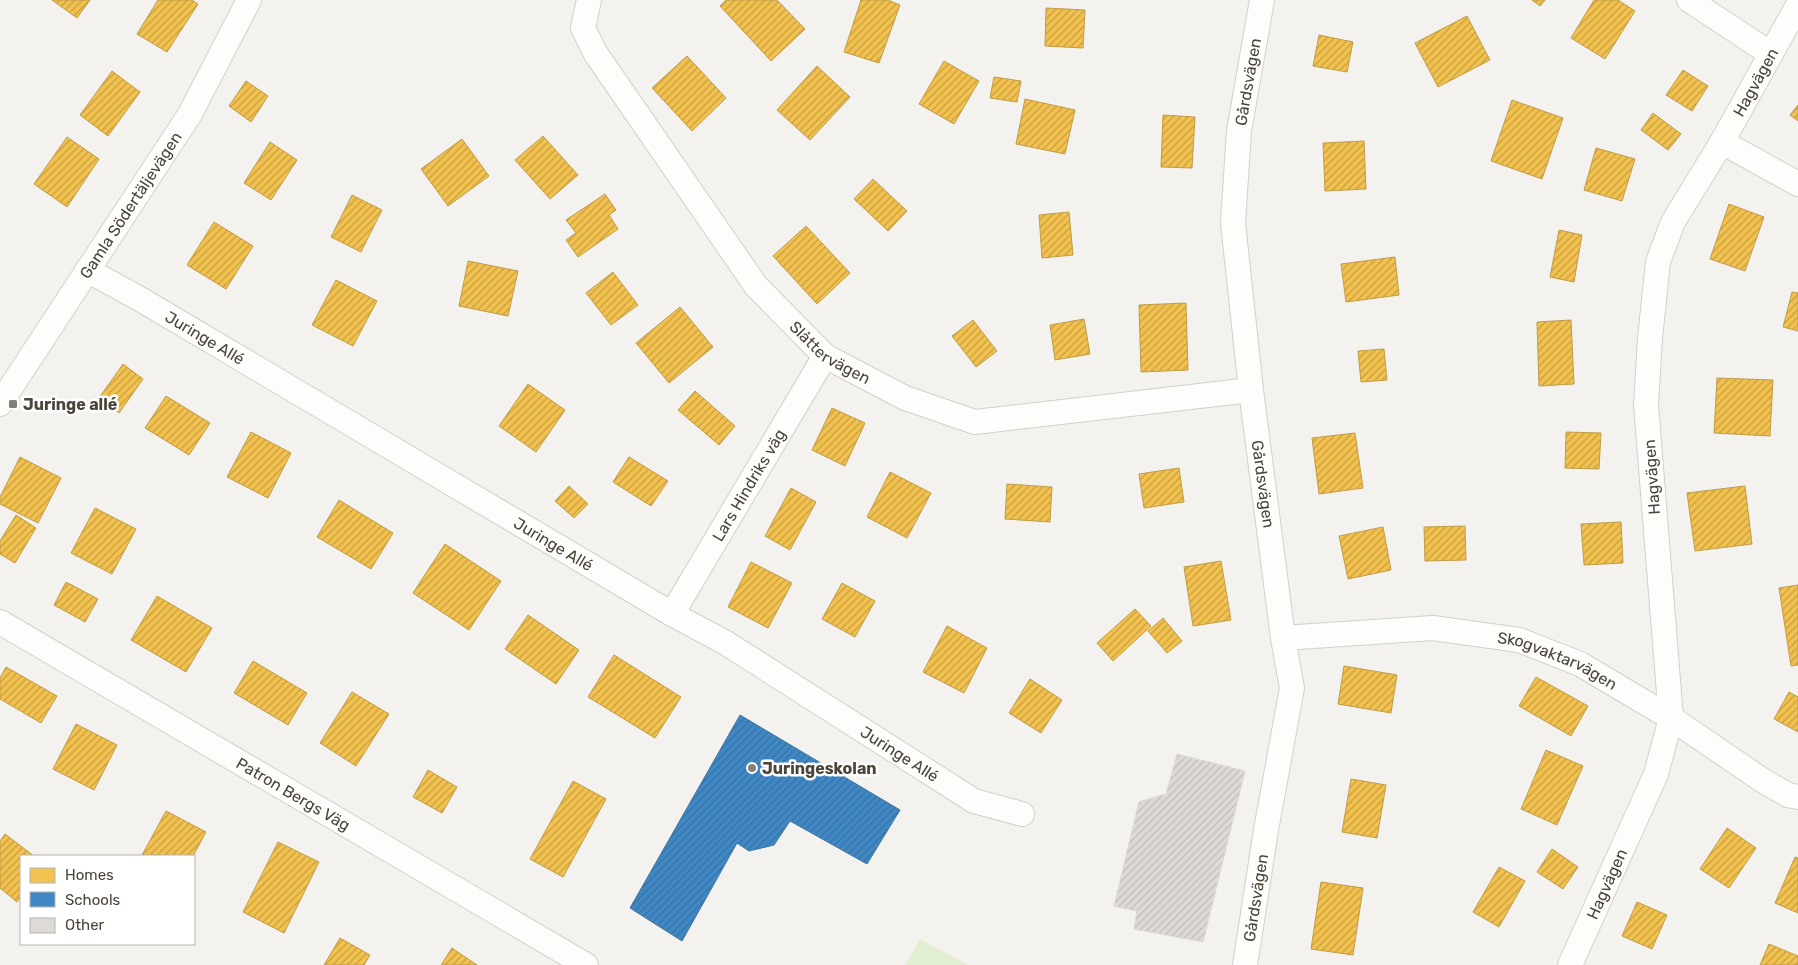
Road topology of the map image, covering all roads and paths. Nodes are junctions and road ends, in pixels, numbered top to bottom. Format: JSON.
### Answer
{"nodes":[{"id":1,"x":249,"y":0,"type":"edge"},
{"id":2,"x":589,"y":0,"type":"edge"},
{"id":3,"x":1262,"y":0,"type":"edge"},
{"id":4,"x":1689,"y":0,"type":"edge"},
{"id":5,"x":1798,"y":4,"type":"edge"},
{"id":6,"x":1770,"y":54,"type":"junction"},
{"id":7,"x":1722,"y":142,"type":"junction"},
{"id":8,"x":1798,"y":184,"type":"edge"},
{"id":9,"x":86,"y":270,"type":"junction"},
{"id":10,"x":825,"y":356,"type":"junction"},
{"id":11,"x":1251,"y":390,"type":"junction"},
{"id":12,"x":0,"y":404,"type":"edge"},
{"id":13,"x":672,"y":614,"type":"junction"},
{"id":14,"x":0,"y":622,"type":"edge"},
{"id":15,"x":1283,"y":638,"type":"junction"},
{"id":16,"x":1671,"y":718,"type":"junction"},
{"id":17,"x":1798,"y":797,"type":"edge"},
{"id":18,"x":1022,"y":814,"type":"dead end"},
{"id":19,"x":561,"y":959,"type":"edge"},
{"id":20,"x":586,"y":965,"type":"edge"},
{"id":21,"x":1245,"y":965,"type":"edge"},
{"id":22,"x":1570,"y":965,"type":"edge"}],
"edges":[{"from":1,"to":9,"type":"street","name":"Gamla Södertäljevägen"},
{"from":2,"to":10,"type":"street","name":"Slåttervägen"},
{"from":3,"to":11,"type":"street","name":"Gårdsvägen"},
{"from":4,"to":6,"type":"street"},
{"from":5,"to":6,"type":"street","name":"Hagvägen"},
{"from":6,"to":7,"type":"street","name":"Hagvägen"},
{"from":7,"to":8,"type":"street"},
{"from":7,"to":16,"type":"street","name":"Hagvägen"},
{"from":9,"to":12,"type":"street","name":"Gamla Södertäljevägen"},
{"from":9,"to":13,"type":"street","name":"Juringe Allé"},
{"from":10,"to":11,"type":"street","name":"Slåttervägen"},
{"from":10,"to":13,"type":"street","name":"Lars Hindriks väg"},
{"from":11,"to":15,"type":"street","name":"Gårdsvägen"},
{"from":13,"to":18,"type":"street","name":"Juringe Allé"},
{"from":14,"to":19,"type":"street","name":"Patron Bergs Väg"},
{"from":15,"to":16,"type":"street","name":"Skogvaktarvägen"},
{"from":15,"to":21,"type":"street","name":"Gårdsvägen"},
{"from":16,"to":17,"type":"street","name":"Skogvaktarvägen"},
{"from":16,"to":22,"type":"street","name":"Hagvägen"},
{"from":19,"to":20,"type":"street","name":"Patron Bergs Väg"}]}
